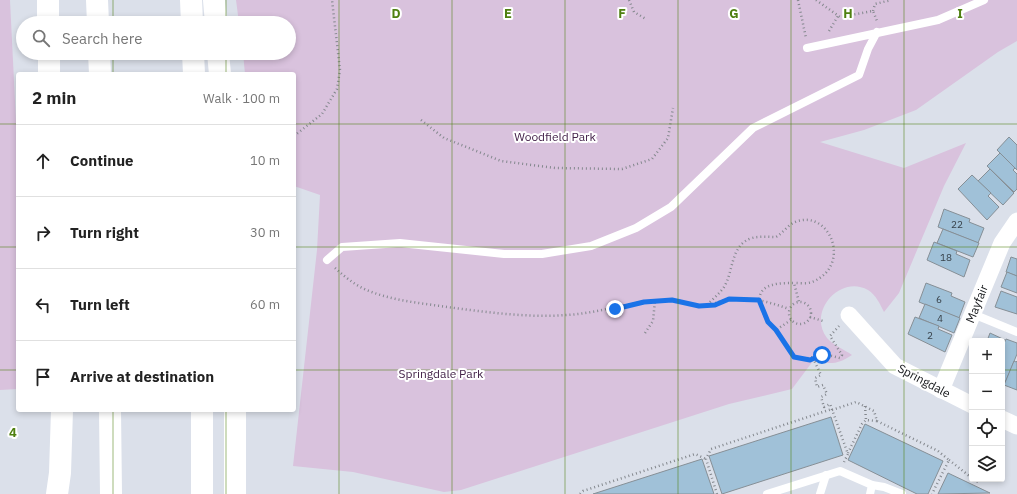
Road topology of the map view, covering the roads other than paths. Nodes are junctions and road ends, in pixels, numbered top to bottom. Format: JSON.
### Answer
{"nodes":[{"id":1,"x":48,"y":0,"type":"edge"},
{"id":2,"x":96,"y":0,"type":"edge"},
{"id":3,"x":191,"y":0,"type":"edge"},
{"id":4,"x":214,"y":0,"type":"edge"},
{"id":5,"x":984,"y":0,"type":"edge"},
{"id":6,"x":48,"y":16,"type":"edge"},
{"id":7,"x":97,"y":16,"type":"edge"},
{"id":8,"x":192,"y":16,"type":"edge"},
{"id":9,"x":215,"y":16,"type":"edge"},
{"id":10,"x":877,"y":32,"type":"junction"},
{"id":11,"x":807,"y":48,"type":"dead end"},
{"id":12,"x":49,"y":60,"type":"edge"},
{"id":13,"x":99,"y":60,"type":"edge"},
{"id":14,"x":193,"y":60,"type":"edge"},
{"id":15,"x":219,"y":60,"type":"edge"},
{"id":16,"x":49,"y":72,"type":"edge"},
{"id":17,"x":100,"y":72,"type":"edge"},
{"id":18,"x":194,"y":72,"type":"edge"},
{"id":19,"x":220,"y":72,"type":"edge"},
{"id":20,"x":1017,"y":221,"type":"edge"},
{"id":21,"x":327,"y":260,"type":"road end"},
{"id":22,"x":974,"y":314,"type":"junction"},
{"id":23,"x":849,"y":315,"type":"dead end"},
{"id":24,"x":1017,"y":332,"type":"edge"},
{"id":25,"x":941,"y":390,"type":"junction"},
{"id":26,"x":969,"y":404,"type":"edge"},
{"id":27,"x":62,"y":412,"type":"edge"},
{"id":28,"x":110,"y":412,"type":"edge"},
{"id":29,"x":202,"y":412,"type":"edge"},
{"id":30,"x":235,"y":412,"type":"edge"},
{"id":31,"x":1005,"y":420,"type":"edge"},
{"id":32,"x":1017,"y":426,"type":"edge"},
{"id":33,"x":826,"y":476,"type":"junction"},
{"id":34,"x":872,"y":485,"type":"junction"},
{"id":35,"x":57,"y":494,"type":"edge"},
{"id":36,"x":111,"y":494,"type":"edge"},
{"id":37,"x":202,"y":494,"type":"edge"},
{"id":38,"x":235,"y":494,"type":"edge"},
{"id":39,"x":767,"y":494,"type":"edge"},
{"id":40,"x":820,"y":494,"type":"edge"},
{"id":41,"x":870,"y":494,"type":"edge"},
{"id":42,"x":902,"y":494,"type":"edge"}],
"edges":[{"from":1,"to":6,"type":"highway"},
{"from":2,"to":7,"type":"highway"},
{"from":3,"to":8,"type":"highway"},
{"from":4,"to":9,"type":"highway"},
{"from":5,"to":10,"type":"lane"},
{"from":10,"to":11,"type":"lane"},
{"from":10,"to":21,"type":"lane"},
{"from":12,"to":16,"type":"highway"},
{"from":13,"to":17,"type":"highway"},
{"from":14,"to":18,"type":"highway"},
{"from":15,"to":19,"type":"highway"},
{"from":20,"to":22,"type":"street","name":"Mayfair"},
{"from":22,"to":24,"type":"lane"},
{"from":22,"to":25,"type":"street","name":"Mayfair"},
{"from":23,"to":25,"type":"street","name":"Springdale"},
{"from":25,"to":26,"type":"street","name":"Springdale"},
{"from":27,"to":35,"type":"highway"},
{"from":28,"to":36,"type":"highway"},
{"from":29,"to":37,"type":"highway"},
{"from":30,"to":38,"type":"highway"},
{"from":31,"to":32,"type":"street"},
{"from":33,"to":34,"type":"lane"},
{"from":33,"to":39,"type":"lane"},
{"from":33,"to":40,"type":"lane"},
{"from":34,"to":41,"type":"lane"},
{"from":34,"to":42,"type":"lane"}]}
